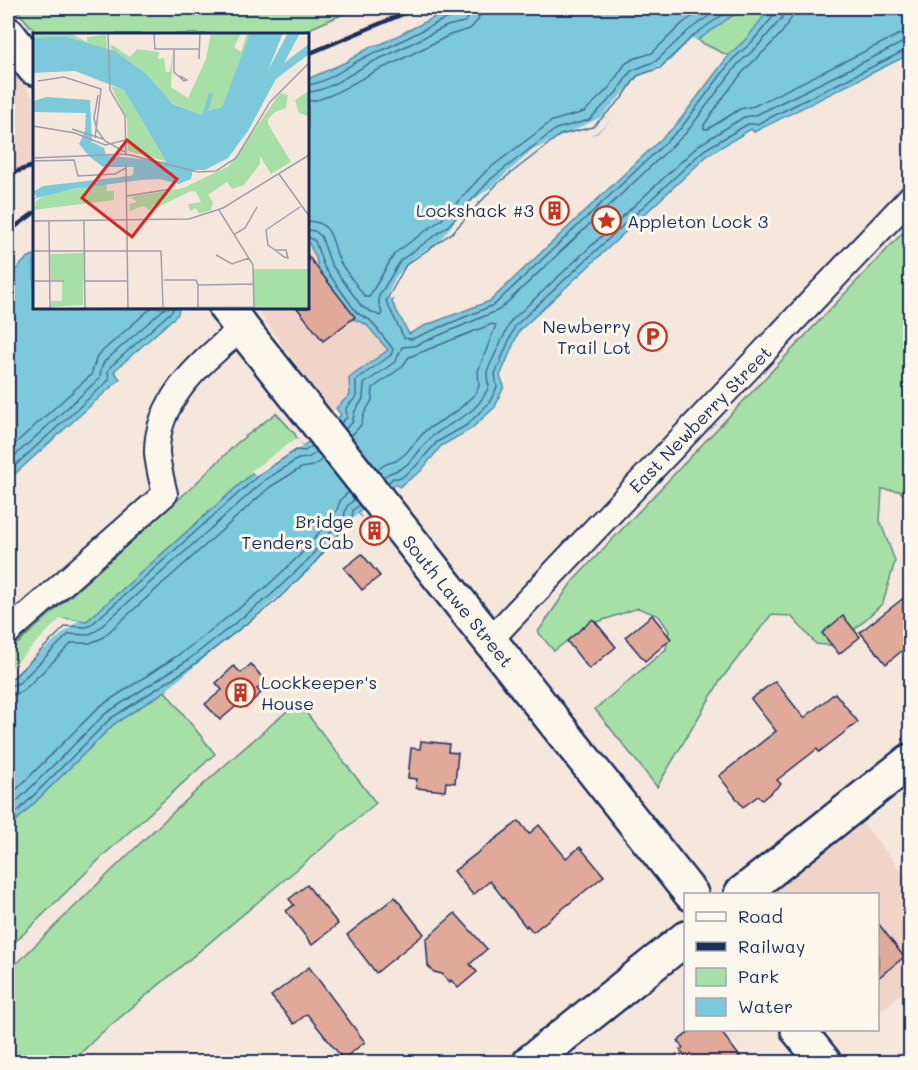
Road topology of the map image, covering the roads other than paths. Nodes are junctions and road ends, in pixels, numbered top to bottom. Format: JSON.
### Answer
{"nodes":[{"id":1,"x":8,"y":34,"type":"edge"},
{"id":2,"x":33,"y":67,"type":"edge"},
{"id":3,"x":910,"y":198,"type":"edge"},
{"id":4,"x":234,"y":317,"type":"edge"},
{"id":5,"x":8,"y":632,"type":"edge"},
{"id":6,"x":490,"y":640,"type":"junction"},
{"id":7,"x":910,"y":761,"type":"edge"},
{"id":8,"x":690,"y":893,"type":"edge"},
{"id":9,"x":742,"y":893,"type":"edge"},
{"id":10,"x":684,"y":940,"type":"edge"},
{"id":11,"x":800,"y":1031,"type":"edge"},
{"id":12,"x":530,"y":1062,"type":"edge"},
{"id":13,"x":824,"y":1062,"type":"edge"}],
"edges":[{"from":1,"to":2,"type":"main road"},
{"from":3,"to":6,"type":"street","name":"East Newberry Street"},
{"from":4,"to":5,"type":"street"},
{"from":4,"to":6,"type":"main road","name":"South Lawe Street"},
{"from":6,"to":8,"type":"main road","name":"South Lawe Street"},
{"from":7,"to":9,"type":"main road"},
{"from":10,"to":12,"type":"main road"},
{"from":11,"to":13,"type":"main road"}]}
